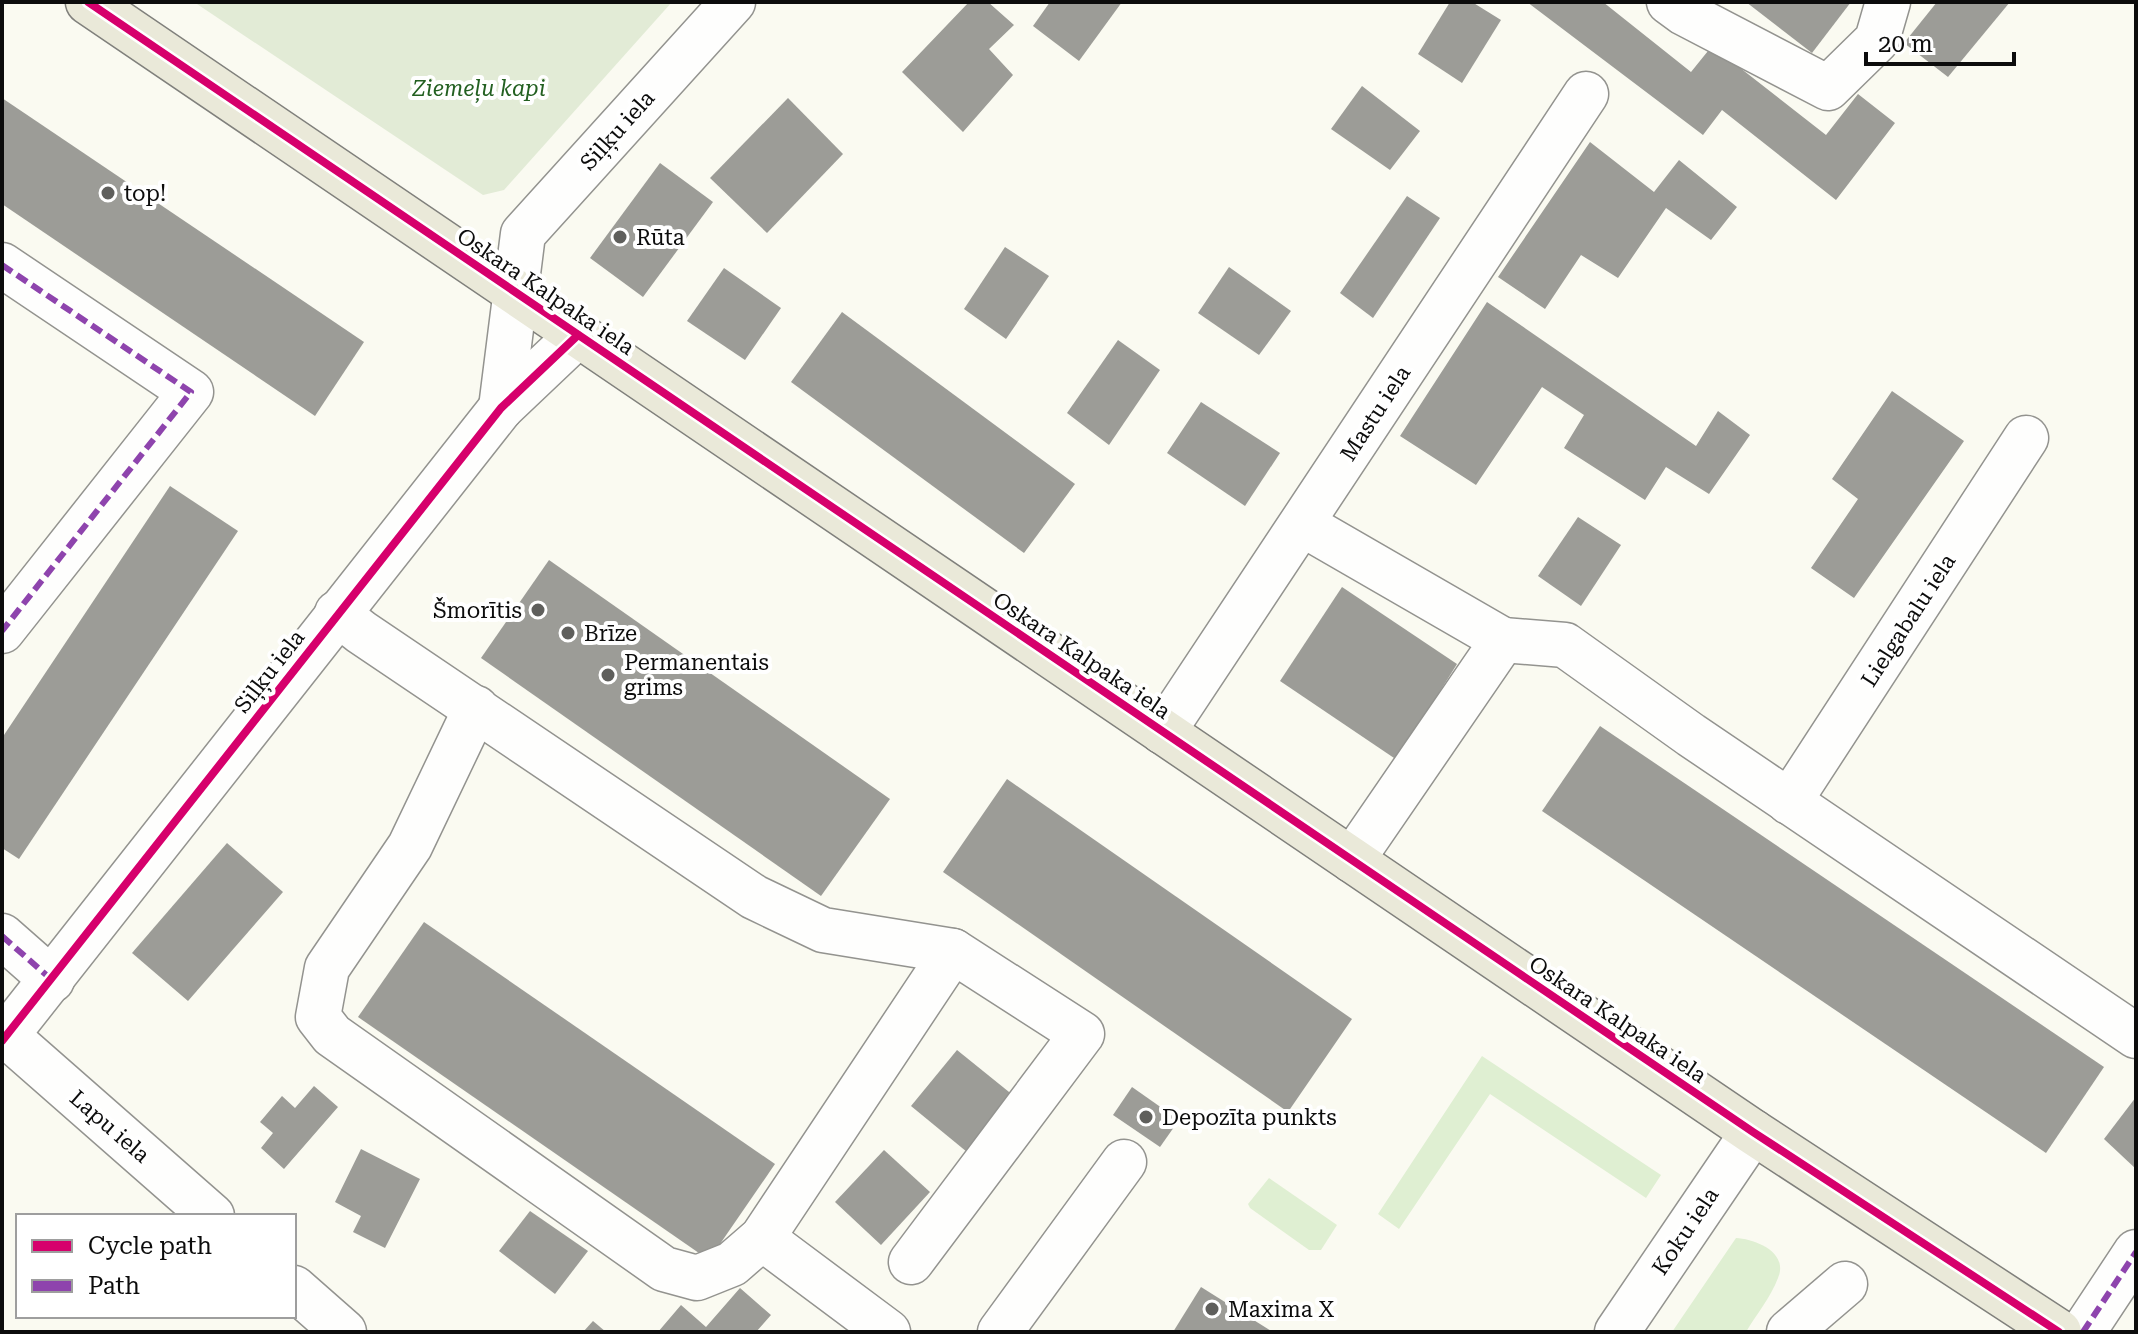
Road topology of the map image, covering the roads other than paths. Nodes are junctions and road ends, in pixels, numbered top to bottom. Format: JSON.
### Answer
{"nodes":[{"id":1,"x":88,"y":2,"type":"edge"},
{"id":2,"x":733,"y":2,"type":"edge"},
{"id":3,"x":1669,"y":2,"type":"edge"},
{"id":4,"x":1888,"y":2,"type":"edge"},
{"id":5,"x":1586,"y":94,"type":"dead end"},
{"id":6,"x":2,"y":265,"type":"edge"},
{"id":7,"x":515,"y":292,"type":"junction"},
{"id":8,"x":578,"y":335,"type":"junction"},
{"id":9,"x":501,"y":408,"type":"junction"},
{"id":10,"x":2026,"y":438,"type":"dead end"},
{"id":11,"x":1302,"y":524,"type":"junction"},
{"id":12,"x":337,"y":613,"type":"junction"},
{"id":13,"x":2,"y":631,"type":"edge"},
{"id":14,"x":1503,"y":640,"type":"junction"},
{"id":15,"x":476,"y":708,"type":"junction"},
{"id":16,"x":1163,"y":732,"type":"junction"},
{"id":17,"x":1789,"y":802,"type":"junction"},
{"id":18,"x":1352,"y":860,"type":"junction"},
{"id":19,"x":2,"y":936,"type":"edge"},
{"id":20,"x":953,"y":951,"type":"junction"},
{"id":21,"x":52,"y":980,"type":"junction"},
{"id":22,"x":2136,"y":1036,"type":"edge"},
{"id":23,"x":4,"y":1039,"type":"edge"},
{"id":24,"x":1753,"y":1132,"type":"junction"},
{"id":25,"x":1124,"y":1162,"type":"dead end"},
{"id":26,"x":210,"y":1214,"type":"edge"},
{"id":27,"x":762,"y":1238,"type":"junction"},
{"id":28,"x":2136,"y":1252,"type":"edge"},
{"id":29,"x":911,"y":1262,"type":"dead end"},
{"id":30,"x":1845,"y":1284,"type":"dead end"},
{"id":31,"x":296,"y":1290,"type":"edge"},
{"id":32,"x":344,"y":1332,"type":"edge"},
{"id":33,"x":888,"y":1332,"type":"edge"},
{"id":34,"x":1000,"y":1332,"type":"edge"},
{"id":35,"x":1617,"y":1332,"type":"edge"},
{"id":36,"x":1789,"y":1332,"type":"edge"},
{"id":37,"x":2059,"y":1332,"type":"edge"},
{"id":38,"x":2083,"y":1332,"type":"edge"}],
"edges":[{"from":1,"to":7,"type":"main road","name":"Oskara Kalpaka iela"},
{"from":2,"to":7,"type":"street","name":"Siļķu iela"},
{"from":3,"to":4,"type":"street"},
{"from":5,"to":11,"type":"street","name":"Mastu iela"},
{"from":6,"to":13,"type":"street"},
{"from":7,"to":8,"type":"main road","name":"Oskara Kalpaka iela"},
{"from":7,"to":9,"type":"street","name":"Siļķu iela"},
{"from":8,"to":9,"type":"street","name":"Siļķu iela"},
{"from":8,"to":16,"type":"main road","name":"Oskara Kalpaka iela"},
{"from":9,"to":12,"type":"street","name":"Siļķu iela"},
{"from":10,"to":17,"type":"street","name":"Lielgabalu iela"},
{"from":11,"to":14,"type":"street"},
{"from":11,"to":16,"type":"street","name":"Mastu iela"},
{"from":12,"to":15,"type":"street"},
{"from":12,"to":21,"type":"street","name":"Siļķu iela"},
{"from":14,"to":17,"type":"street"},
{"from":14,"to":18,"type":"street"},
{"from":15,"to":20,"type":"street"},
{"from":15,"to":27,"type":"street"},
{"from":16,"to":18,"type":"main road","name":"Oskara Kalpaka iela"},
{"from":17,"to":22,"type":"street"},
{"from":18,"to":24,"type":"main road","name":"Oskara Kalpaka iela"},
{"from":19,"to":21,"type":"street"},
{"from":20,"to":27,"type":"street"},
{"from":20,"to":29,"type":"street"},
{"from":21,"to":23,"type":"street","name":"Siļķu iela"},
{"from":23,"to":26,"type":"street","name":"Lapu iela"},
{"from":24,"to":35,"type":"street","name":"Koku iela"},
{"from":24,"to":37,"type":"main road","name":"Oskara Kalpaka iela"},
{"from":25,"to":34,"type":"street"},
{"from":27,"to":33,"type":"street"},
{"from":28,"to":38,"type":"street"},
{"from":30,"to":36,"type":"street"},
{"from":31,"to":32,"type":"street"}]}
